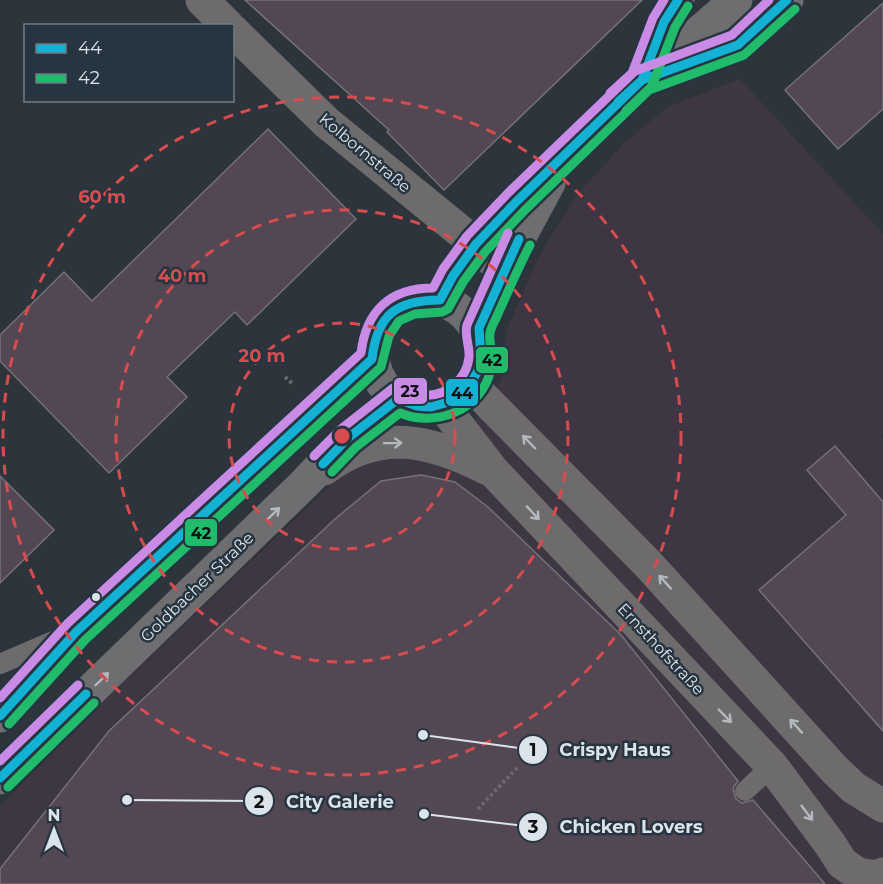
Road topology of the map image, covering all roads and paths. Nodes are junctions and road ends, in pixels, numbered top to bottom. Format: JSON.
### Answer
{"nodes":[{"id":1,"x":202,"y":0,"type":"edge"},
{"id":2,"x":678,"y":0,"type":"edge"},
{"id":3,"x":736,"y":0,"type":"edge"},
{"id":4,"x":787,"y":0,"type":"edge"},
{"id":5,"x":226,"y":24,"type":"edge"},
{"id":6,"x":234,"y":32,"type":"edge"},
{"id":7,"x":642,"y":80,"type":"junction"},
{"id":8,"x":562,"y":156,"type":"junction"},
{"id":9,"x":476,"y":244,"type":"junction"},
{"id":10,"x":502,"y":270,"type":"junction"},
{"id":11,"x":440,"y":300,"type":"junction"},
{"id":12,"x":478,"y":333,"type":"junction"},
{"id":13,"x":372,"y":358,"type":"junction"},
{"id":14,"x":471,"y":385,"type":"junction"},
{"id":15,"x":398,"y":399,"type":"junction"},
{"id":16,"x":442,"y":406,"type":"junction"},
{"id":17,"x":493,"y":471,"type":"junction"},
{"id":18,"x":304,"y":484,"type":"junction"},
{"id":19,"x":76,"y":632,"type":"junction"},
{"id":20,"x":0,"y":663,"type":"edge"},
{"id":21,"x":0,"y":716,"type":"edge"},
{"id":22,"x":772,"y":766,"type":"junction"},
{"id":23,"x":517,"y":768,"type":"dead end"},
{"id":24,"x":0,"y":778,"type":"edge"},
{"id":25,"x":745,"y":791,"type":"dead end"},
{"id":26,"x":883,"y":806,"type":"edge"},
{"id":27,"x":478,"y":809,"type":"dead end"},
{"id":28,"x":883,"y":874,"type":"edge"}],
"edges":[{"from":1,"to":5,"type":"street"},
{"from":2,"to":7,"type":"main road"},
{"from":3,"to":7,"type":"main road"},
{"from":4,"to":7,"type":"main road"},
{"from":6,"to":9,"type":"street","name":"Kolbornstraße"},
{"from":7,"to":8,"type":"main road"},
{"from":8,"to":9,"type":"main road"},
{"from":8,"to":10,"type":"main road"},
{"from":9,"to":10,"type":"street","name":"Kolbornstraße"},
{"from":9,"to":11,"type":"main road"},
{"from":10,"to":12,"type":"main road"},
{"from":11,"to":12,"type":"main road"},
{"from":11,"to":13,"type":"main road"},
{"from":12,"to":14,"type":"main road"},
{"from":13,"to":15,"type":"main road"},
{"from":13,"to":19,"type":"main road"},
{"from":14,"to":16,"type":"main road"},
{"from":26,"to":14,"type":"street","one_way":true},
{"from":15,"to":16,"type":"main road"},
{"from":15,"to":18,"type":"main road","name":"Goldbacher Straße"},
{"from":16,"to":17,"type":"street","name":"Ernsthofstraße"},
{"from":18,"to":17,"type":"street","one_way":true},
{"from":17,"to":22,"type":"street","name":"Ernsthofstraße","one_way":true},
{"from":24,"to":18,"type":"main road","name":"Goldbacher Straße","one_way":true},
{"from":19,"to":20,"type":"lane"},
{"from":19,"to":21,"type":"main road"},
{"from":22,"to":25,"type":"lane"},
{"from":22,"to":28,"type":"street","name":"Ernsthofstraße","one_way":true},
{"from":23,"to":27,"type":"path"}]}
